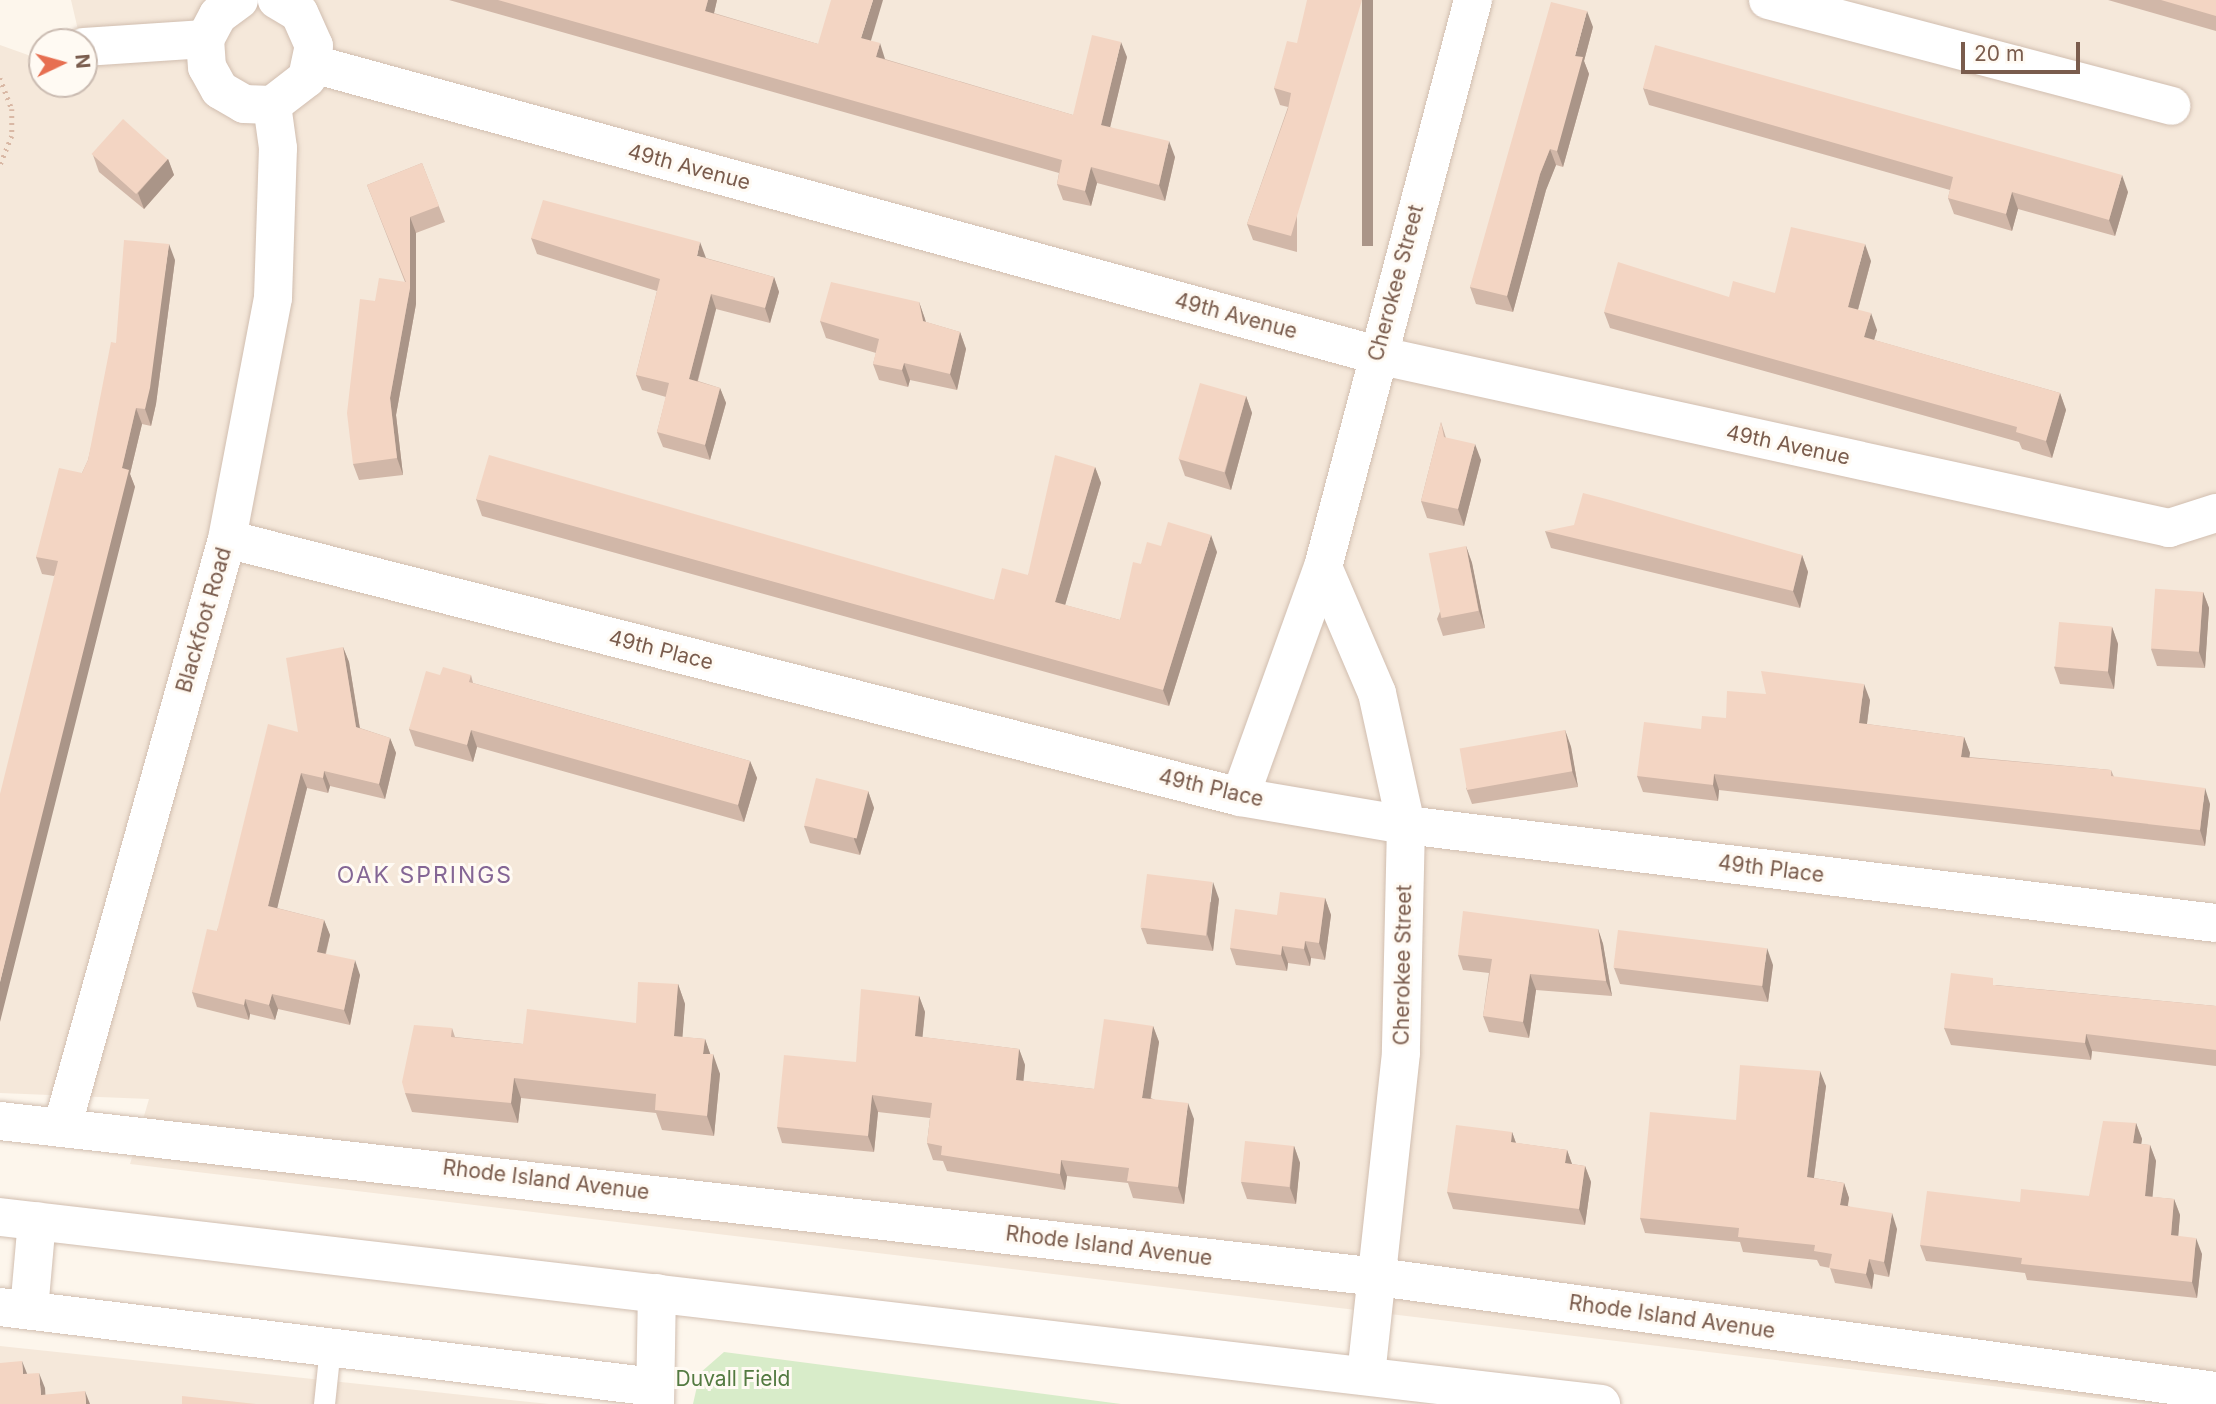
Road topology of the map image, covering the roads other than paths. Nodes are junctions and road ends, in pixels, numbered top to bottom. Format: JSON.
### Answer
{"nodes":[{"id":1,"x":239,"y":0,"type":"edge"},
{"id":2,"x":277,"y":0,"type":"edge"},
{"id":3,"x":1473,"y":0,"type":"edge"},
{"id":4,"x":1768,"y":0,"type":"edge"},
{"id":5,"x":205,"y":39,"type":"junction"},
{"id":6,"x":98,"y":46,"type":"edge"},
{"id":7,"x":313,"y":64,"type":"junction"},
{"id":8,"x":272,"y":105,"type":"junction"},
{"id":9,"x":2171,"y":107,"type":"dead end"},
{"id":10,"x":1377,"y":355,"type":"junction"},
{"id":11,"x":2216,"y":513,"type":"edge"},
{"id":12,"x":227,"y":539,"type":"junction"},
{"id":13,"x":1323,"y":567,"type":"junction"},
{"id":14,"x":1240,"y":797,"type":"junction"},
{"id":15,"x":1406,"y":825,"type":"junction"},
{"id":16,"x":2216,"y":923,"type":"edge"},
{"id":17,"x":0,"y":1121,"type":"edge"},
{"id":18,"x":63,"y":1124,"type":"junction"},
{"id":19,"x":18,"y":1219,"type":"edge"},
{"id":20,"x":1378,"y":1277,"type":"junction"},
{"id":21,"x":657,"y":1293,"type":"junction"},
{"id":22,"x":15,"y":1309,"type":"edge"},
{"id":23,"x":330,"y":1347,"type":"junction"},
{"id":24,"x":1366,"y":1375,"type":"junction"},
{"id":25,"x":2216,"y":1391,"type":"edge"},
{"id":26,"x":1409,"y":1392,"type":"edge"},
{"id":27,"x":655,"y":1395,"type":"edge"},
{"id":28,"x":324,"y":1404,"type":"edge"},
{"id":29,"x":1601,"y":1404,"type":"edge"}],
"edges":[{"from":1,"to":5,"type":"street"},
{"from":2,"to":7,"type":"street"},
{"from":3,"to":10,"type":"street","name":"Cherokee Street"},
{"from":4,"to":9,"type":"street"},
{"from":5,"to":6,"type":"street"},
{"from":5,"to":8,"type":"street"},
{"from":7,"to":8,"type":"street"},
{"from":7,"to":10,"type":"street","name":"49th Avenue"},
{"from":8,"to":12,"type":"street","name":"Blackfoot Road"},
{"from":10,"to":11,"type":"street","name":"49th Avenue"},
{"from":10,"to":13,"type":"street","name":"Cherokee Street"},
{"from":12,"to":14,"type":"street","name":"49th Place"},
{"from":12,"to":18,"type":"street","name":"Blackfoot Road"},
{"from":13,"to":14,"type":"street","name":"Cherokee Street"},
{"from":13,"to":15,"type":"street","name":"Cherokee Street"},
{"from":14,"to":15,"type":"street","name":"49th Place"},
{"from":15,"to":16,"type":"street","name":"49th Place"},
{"from":15,"to":20,"type":"street","name":"Cherokee Street"},
{"from":17,"to":18,"type":"street","name":"Rhode Island Avenue"},
{"from":18,"to":20,"type":"street","name":"Rhode Island Avenue"},
{"from":19,"to":21,"type":"street"},
{"from":19,"to":22,"type":"street"},
{"from":20,"to":24,"type":"street","name":"Cherokee Street"},
{"from":20,"to":25,"type":"street","name":"Rhode Island Avenue"},
{"from":21,"to":24,"type":"street"},
{"from":21,"to":27,"type":"street"},
{"from":22,"to":23,"type":"street"},
{"from":23,"to":27,"type":"street"},
{"from":23,"to":28,"type":"lane"},
{"from":24,"to":26,"type":"street"},
{"from":26,"to":29,"type":"street"}]}
